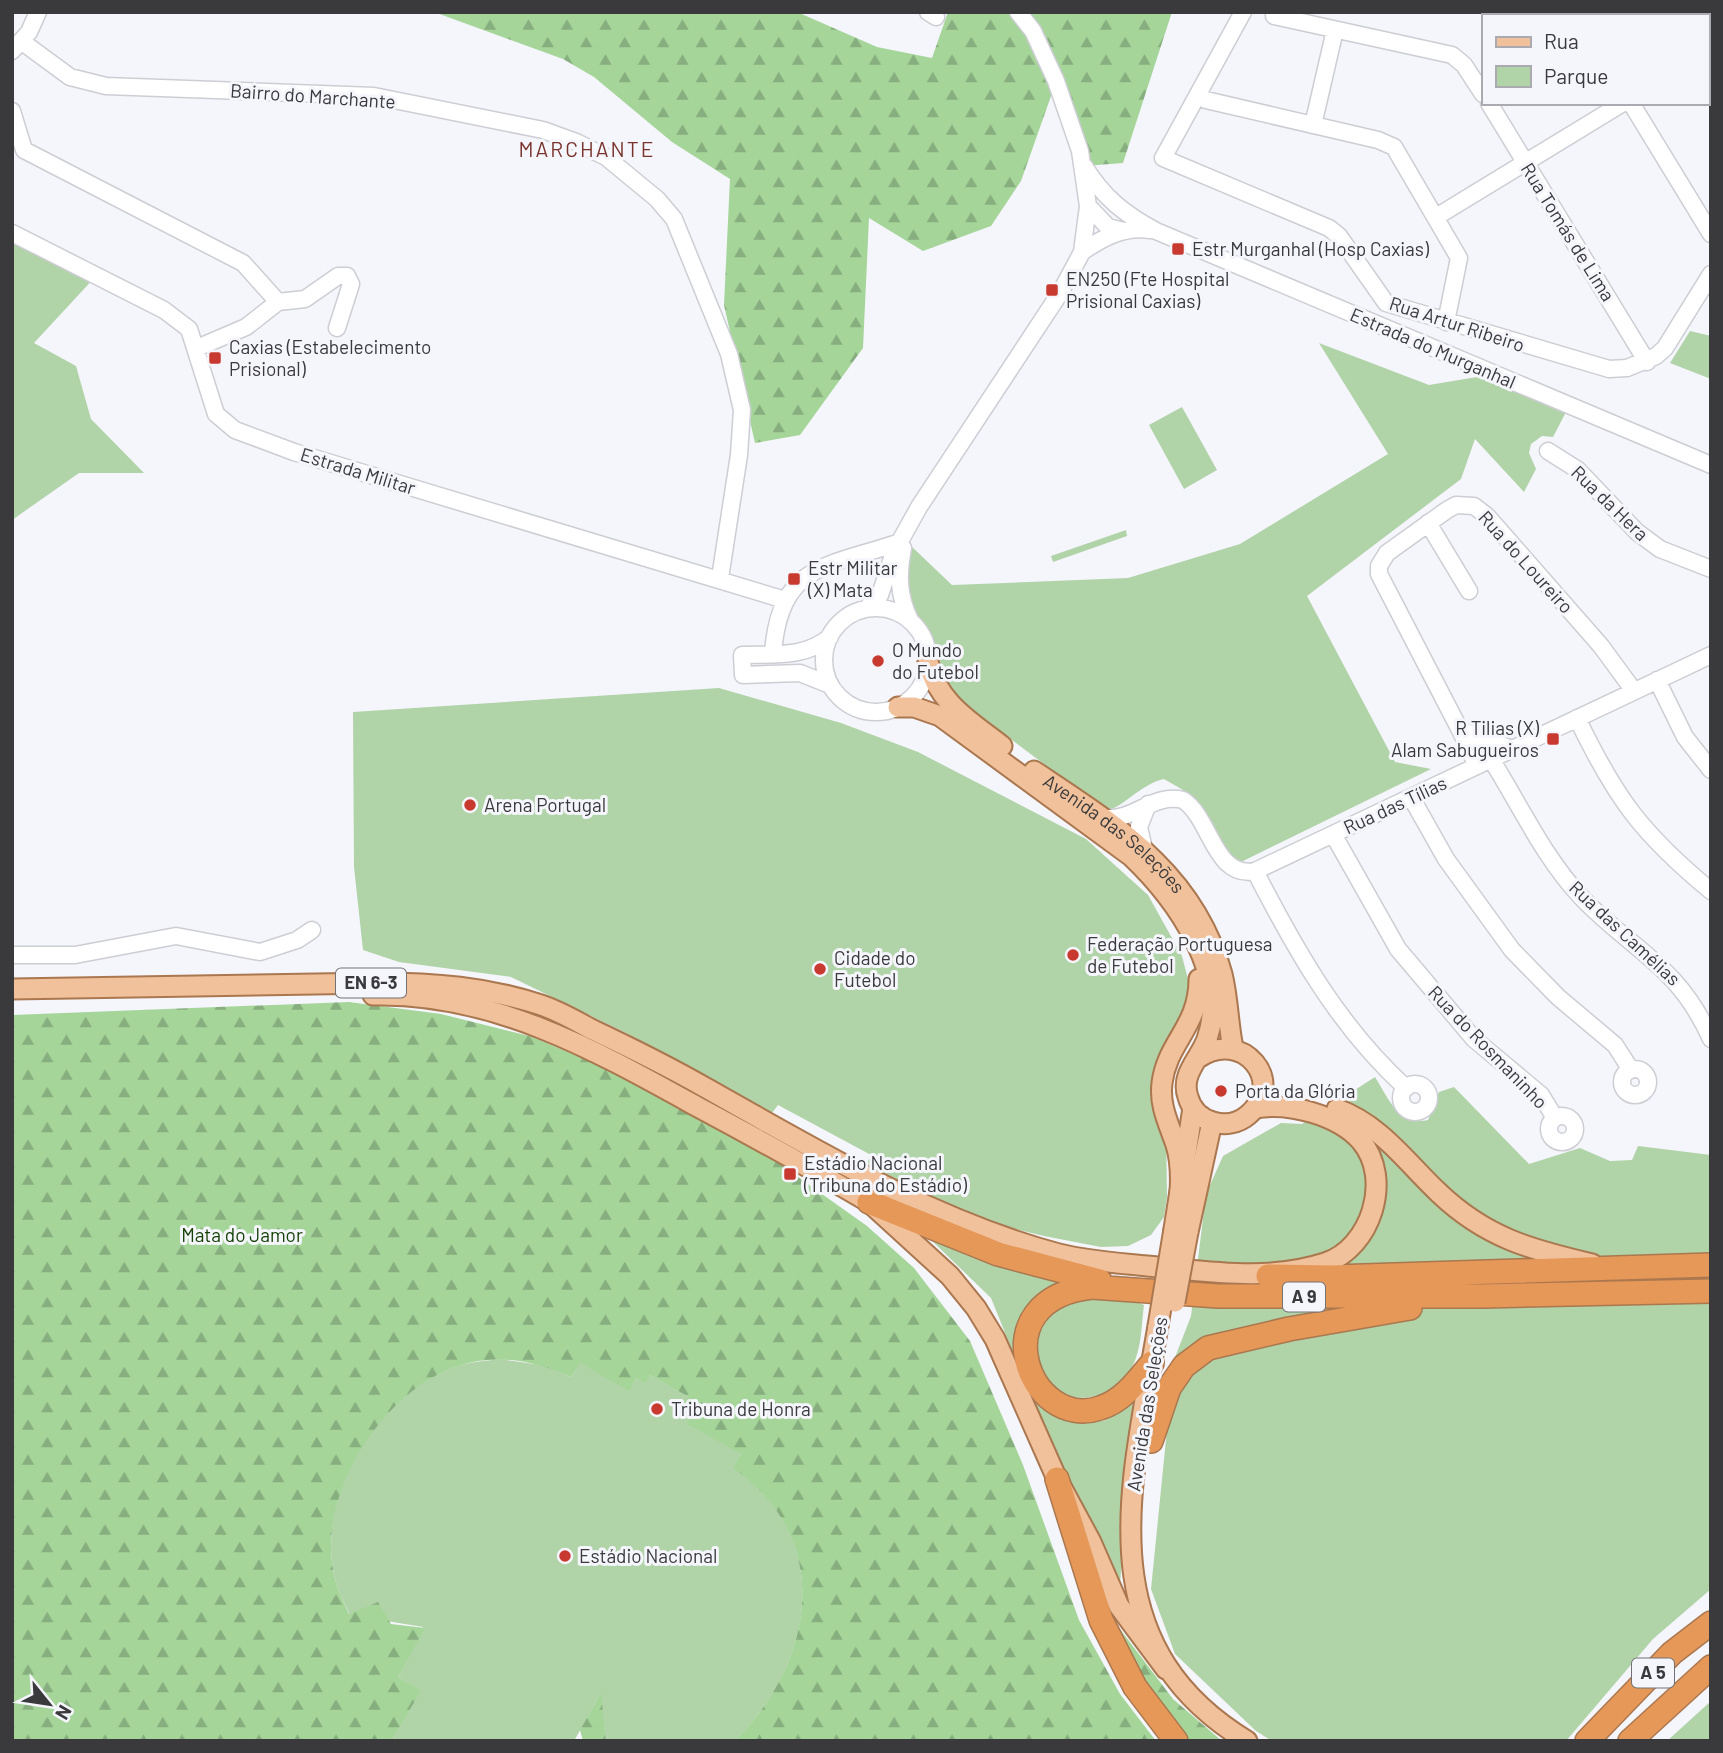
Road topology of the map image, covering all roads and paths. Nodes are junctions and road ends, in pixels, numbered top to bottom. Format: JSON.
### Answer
{"nodes":[{"id":1,"x":38,"y":12,"type":"edge"},
{"id":2,"x":1018,"y":12,"type":"edge"},
{"id":3,"x":1243,"y":12,"type":"edge"},
{"id":4,"x":1274,"y":16,"type":"dead end"},
{"id":5,"x":1335,"y":30,"type":"junction"},
{"id":6,"x":17,"y":46,"type":"edge"},
{"id":7,"x":1482,"y":92,"type":"edge"},
{"id":8,"x":1206,"y":100,"type":"dead end"},
{"id":9,"x":1490,"y":105,"type":"edge"},
{"id":10,"x":1620,"y":105,"type":"edge"},
{"id":11,"x":1632,"y":105,"type":"edge"},
{"id":12,"x":12,"y":111,"type":"edge"},
{"id":13,"x":1313,"y":125,"type":"junction"},
{"id":14,"x":1526,"y":163,"type":"junction"},
{"id":15,"x":1084,"y":166,"type":"junction"},
{"id":16,"x":1088,"y":206,"type":"junction"},
{"id":17,"x":1437,"y":217,"type":"junction"},
{"id":18,"x":1125,"y":223,"type":"junction"},
{"id":19,"x":12,"y":233,"type":"edge"},
{"id":20,"x":1711,"y":234,"type":"edge"},
{"id":21,"x":1082,"y":252,"type":"junction"},
{"id":22,"x":1711,"y":274,"type":"edge"},
{"id":23,"x":278,"y":302,"type":"junction"},
{"id":24,"x":1446,"y":322,"type":"junction"},
{"id":25,"x":337,"y":328,"type":"dead end"},
{"id":26,"x":197,"y":348,"type":"junction"},
{"id":27,"x":1647,"y":362,"type":"junction"},
{"id":28,"x":1548,"y":452,"type":"dead end"},
{"id":29,"x":1711,"y":466,"type":"edge"},
{"id":30,"x":1428,"y":523,"type":"junction"},
{"id":31,"x":903,"y":535,"type":"junction"},
{"id":32,"x":861,"y":552,"type":"junction"},
{"id":33,"x":1711,"y":569,"type":"edge"},
{"id":34,"x":887,"y":574,"type":"junction"},
{"id":35,"x":719,"y":578,"type":"junction"},
{"id":36,"x":1469,"y":591,"type":"dead end"},
{"id":37,"x":785,"y":600,"type":"junction"},
{"id":38,"x":866,"y":609,"type":"junction"},
{"id":39,"x":909,"y":621,"type":"junction"},
{"id":40,"x":830,"y":637,"type":"junction"},
{"id":41,"x":773,"y":654,"type":"junction"},
{"id":42,"x":1711,"y":655,"type":"edge"},
{"id":43,"x":928,"y":662,"type":"junction"},
{"id":44,"x":1657,"y":680,"type":"junction"},
{"id":45,"x":831,"y":685,"type":"junction"},
{"id":46,"x":1634,"y":691,"type":"junction"},
{"id":47,"x":898,"y":707,"type":"junction"},
{"id":48,"x":1577,"y":718,"type":"junction"},
{"id":49,"x":1460,"y":730,"type":"junction"},
{"id":50,"x":1512,"y":749,"type":"junction"},
{"id":51,"x":1484,"y":763,"type":"junction"},
{"id":52,"x":1711,"y":770,"type":"edge"},
{"id":53,"x":1411,"y":797,"type":"junction"},
{"id":54,"x":1148,"y":804,"type":"junction"},
{"id":55,"x":1106,"y":818,"type":"junction"},
{"id":56,"x":1333,"y":834,"type":"junction"},
{"id":57,"x":1144,"y":849,"type":"junction"},
{"id":58,"x":1255,"y":871,"type":"junction"},
{"id":59,"x":1711,"y":891,"type":"edge"},
{"id":60,"x":312,"y":930,"type":"dead end"},
{"id":61,"x":1199,"y":953,"type":"junction"},
{"id":62,"x":12,"y":955,"type":"edge"},
{"id":63,"x":12,"y":989,"type":"edge"},
{"id":64,"x":12,"y":1002,"type":"edge"},
{"id":65,"x":1711,"y":1039,"type":"edge"},
{"id":66,"x":1233,"y":1048,"type":"junction"},
{"id":67,"x":1198,"y":1058,"type":"junction"},
{"id":68,"x":1631,"y":1070,"type":"dead end"},
{"id":69,"x":1263,"y":1087,"type":"junction"},
{"id":70,"x":1406,"y":1088,"type":"dead end"},
{"id":71,"x":1193,"y":1108,"type":"junction"},
{"id":72,"x":1255,"y":1108,"type":"junction"},
{"id":73,"x":1555,"y":1118,"type":"dead end"},
{"id":74,"x":1212,"y":1122,"type":"junction"},
{"id":75,"x":1180,"y":1193,"type":"junction"},
{"id":76,"x":869,"y":1202,"type":"junction"},
{"id":77,"x":924,"y":1205,"type":"joint"},
{"id":78,"x":1181,"y":1231,"type":"junction"},
{"id":79,"x":1711,"y":1265,"type":"edge"},
{"id":80,"x":1600,"y":1266,"type":"junction"},
{"id":81,"x":1268,"y":1276,"type":"junction"},
{"id":82,"x":1126,"y":1288,"type":"junction"},
{"id":83,"x":1707,"y":1292,"type":"edge"},
{"id":84,"x":1483,"y":1296,"type":"junction"},
{"id":85,"x":1164,"y":1326,"type":"junction"},
{"id":86,"x":1152,"y":1363,"type":"junction"},
{"id":87,"x":1150,"y":1441,"type":"junction"},
{"id":88,"x":1057,"y":1479,"type":"junction"},
{"id":89,"x":1131,"y":1534,"type":"junction"},
{"id":90,"x":1711,"y":1623,"type":"edge"},
{"id":91,"x":1711,"y":1667,"type":"edge"},
{"id":92,"x":1166,"y":1669,"type":"junction"},
{"id":93,"x":1176,"y":1741,"type":"edge"},
{"id":94,"x":1247,"y":1741,"type":"edge"},
{"id":95,"x":1587,"y":1741,"type":"edge"},
{"id":96,"x":1630,"y":1741,"type":"edge"}],
"edges":[{"from":1,"to":6,"type":"street"},
{"from":2,"to":15,"type":"street","name":"Estrada do Murganhal"},
{"from":3,"to":24,"type":"street","name":"Rua Artur Ribeiro"},
{"from":4,"to":5,"type":"street"},
{"from":5,"to":7,"type":"street"},
{"from":5,"to":13,"type":"street"},
{"from":6,"to":35,"type":"street","name":"Bairro do Marchante"},
{"from":8,"to":13,"type":"street"},
{"from":9,"to":14,"type":"street","name":"Rua Tomás de Lima"},
{"from":10,"to":14,"type":"street"},
{"from":11,"to":20,"type":"street"},
{"from":12,"to":23,"type":"street"},
{"from":13,"to":17,"type":"street"},
{"from":14,"to":17,"type":"street"},
{"from":14,"to":27,"type":"street","name":"Rua Tomás de Lima"},
{"from":15,"to":16,"type":"street","name":"Estrada do Murganhal"},
{"from":15,"to":18,"type":"street","name":"Estrada do Murganhal"},
{"from":16,"to":18,"type":"street","name":"Estrada do Murganhal"},
{"from":16,"to":21,"type":"street","name":"Estrada do Murganhal"},
{"from":17,"to":24,"type":"street"},
{"from":18,"to":21,"type":"street"},
{"from":18,"to":29,"type":"street","name":"Estrada do Murganhal"},
{"from":19,"to":26,"type":"street","name":"Estrada Militar"},
{"from":21,"to":31,"type":"street"},
{"from":22,"to":27,"type":"street"},
{"from":23,"to":25,"type":"street"},
{"from":23,"to":26,"type":"street"},
{"from":24,"to":27,"type":"street","name":"Rua Artur Ribeiro"},
{"from":26,"to":35,"type":"street","name":"Estrada Militar"},
{"from":28,"to":33,"type":"street","name":"Rua da Hera"},
{"from":30,"to":36,"type":"street"},
{"from":30,"to":46,"type":"street","name":"Rua do Loureiro"},
{"from":30,"to":49,"type":"street","name":"Rua do Loureiro"},
{"from":31,"to":32,"type":"street"},
{"from":31,"to":34,"type":"street"},
{"from":31,"to":39,"type":"street"},
{"from":32,"to":34,"type":"street"},
{"from":32,"to":37,"type":"street"},
{"from":34,"to":38,"type":"street"},
{"from":35,"to":37,"type":"street","name":"Estrada Militar"},
{"from":37,"to":41,"type":"street"},
{"from":38,"to":39,"type":"street"},
{"from":38,"to":40,"type":"street"},
{"from":39,"to":43,"type":"street"},
{"from":40,"to":41,"type":"street"},
{"from":40,"to":45,"type":"street"},
{"from":41,"to":45,"type":"street"},
{"from":42,"to":44,"type":"street","name":"Rua das Tílias"},
{"from":43,"to":47,"type":"street"},
{"from":43,"to":55,"type":"main road","name":"Avenida das Seleções"},
{"from":44,"to":46,"type":"street","name":"Rua das Tílias"},
{"from":44,"to":52,"type":"street"},
{"from":45,"to":47,"type":"street"},
{"from":46,"to":48,"type":"street","name":"Rua das Tílias"},
{"from":47,"to":61,"type":"main road","name":"Avenida das Seleções"},
{"from":48,"to":50,"type":"street","name":"Rua das Tílias"},
{"from":48,"to":59,"type":"street"},
{"from":49,"to":50,"type":"street"},
{"from":49,"to":51,"type":"street","name":"Rua do Loureiro"},
{"from":50,"to":51,"type":"street","name":"Rua das Tílias"},
{"from":51,"to":53,"type":"street","name":"Rua das Tílias"},
{"from":51,"to":65,"type":"street","name":"Rua das Camélias"},
{"from":53,"to":56,"type":"street","name":"Rua das Tílias"},
{"from":53,"to":68,"type":"street"},
{"from":54,"to":55,"type":"street"},
{"from":54,"to":57,"type":"street"},
{"from":54,"to":58,"type":"street"},
{"from":55,"to":57,"type":"main road","name":"Avenida das Seleções"},
{"from":56,"to":58,"type":"street","name":"Rua das Tílias"},
{"from":56,"to":73,"type":"street","name":"Rua do Rosmaninho"},
{"from":57,"to":66,"type":"main road","name":"Avenida das Seleções"},
{"from":58,"to":70,"type":"street"},
{"from":60,"to":62,"type":"street"},
{"from":61,"to":67,"type":"main road","name":"Avenida das Seleções"},
{"from":61,"to":75,"type":"main road"},
{"from":63,"to":77,"type":"main road","number":"EN 6-3"},
{"from":64,"to":76,"type":"main road","number":"EN 6-3"},
{"from":66,"to":67,"type":"main road"},
{"from":66,"to":69,"type":"main road"},
{"from":67,"to":71,"type":"main road","name":"Avenida das Seleções"},
{"from":69,"to":72,"type":"main road"},
{"from":69,"to":80,"type":"main road"},
{"from":71,"to":74,"type":"main road"},
{"from":71,"to":75,"type":"main road","name":"Avenida das Seleções"},
{"from":72,"to":74,"type":"main road"},
{"from":72,"to":81,"type":"main road"},
{"from":74,"to":78,"type":"main road","name":"Avenida das Seleções"},
{"from":75,"to":78,"type":"main road","name":"Avenida das Seleções"},
{"from":76,"to":82,"type":"highway","number":"A 9"},
{"from":76,"to":88,"type":"main road"},
{"from":77,"to":81,"type":"main road","number":"A 9"},
{"from":78,"to":85,"type":"main road","name":"Avenida das Seleções","bridge":true},
{"from":79,"to":80,"type":"highway","number":"A 9"},
{"from":80,"to":81,"type":"highway","number":"A 9"},
{"from":82,"to":84,"type":"highway","number":"A 9"},
{"from":82,"to":86,"type":"highway"},
{"from":83,"to":84,"type":"highway","number":"A 9"},
{"from":84,"to":87,"type":"highway"},
{"from":85,"to":86,"type":"main road","name":"Avenida das Seleções"},
{"from":85,"to":87,"type":"main road","name":"Avenida das Seleções"},
{"from":86,"to":89,"type":"main road","name":"Avenida das Seleções"},
{"from":87,"to":89,"type":"main road","name":"Avenida das Seleções"},
{"from":88,"to":92,"type":"main road"},
{"from":88,"to":93,"type":"highway"},
{"from":89,"to":92,"type":"main road","name":"Avenida das Seleções"},
{"from":90,"to":95,"type":"highway","number":"A 5"},
{"from":91,"to":96,"type":"highway","number":"A 5"},
{"from":92,"to":94,"type":"main road","name":"Avenida das Seleções"}]}
